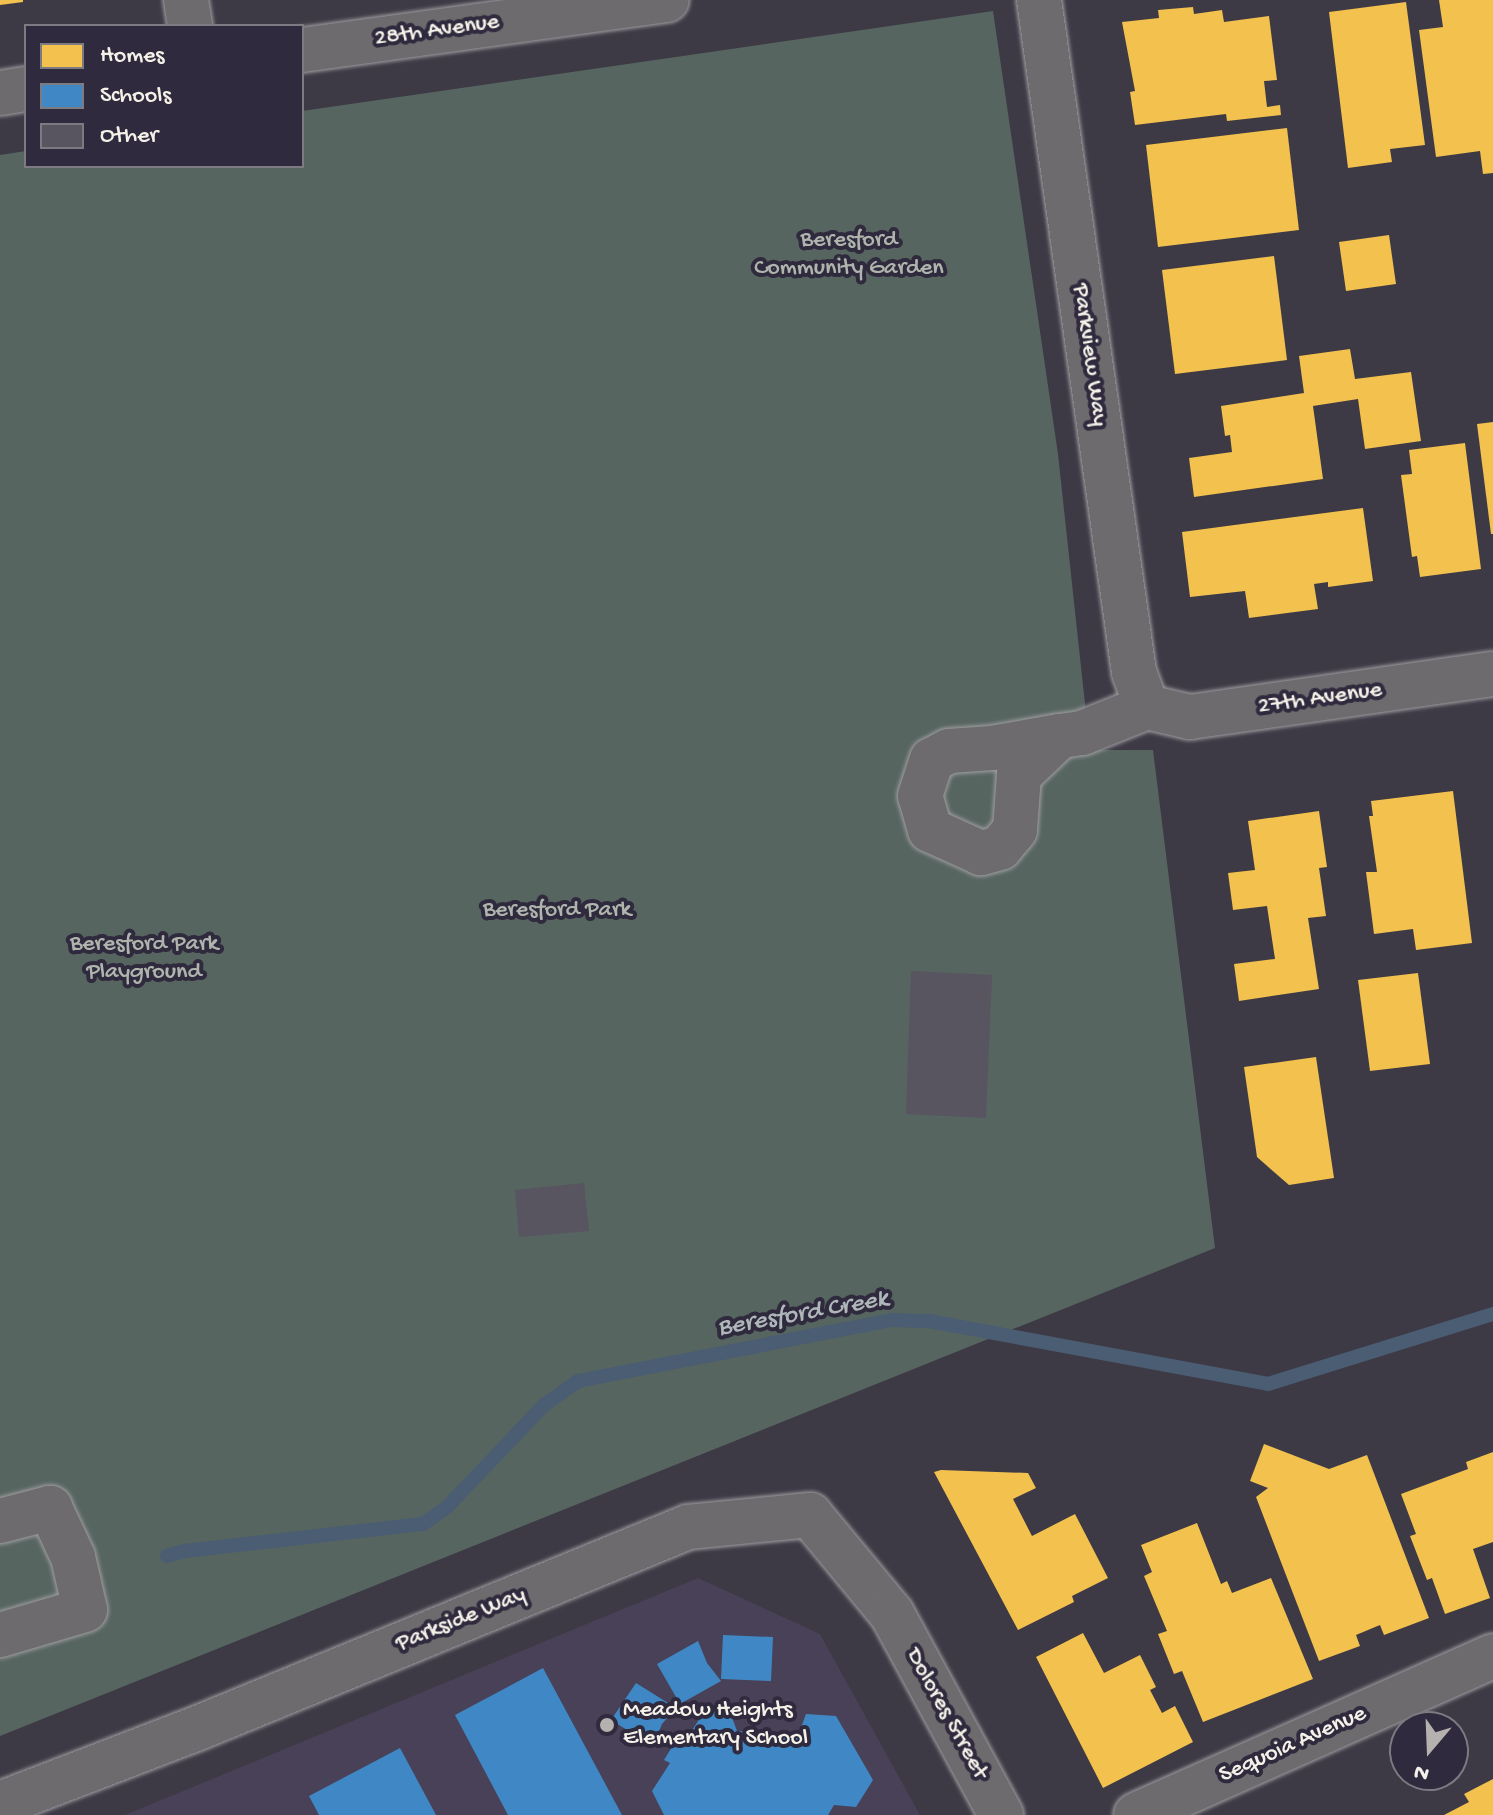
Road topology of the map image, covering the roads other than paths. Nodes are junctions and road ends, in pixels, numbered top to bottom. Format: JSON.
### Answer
{"nodes":[{"id":1,"x":186,"y":0,"type":"edge"},
{"id":2,"x":667,"y":0,"type":"edge"},
{"id":3,"x":1039,"y":0,"type":"edge"},
{"id":4,"x":190,"y":24,"type":"edge"},
{"id":5,"x":304,"y":50,"type":"edge"},
{"id":6,"x":24,"y":89,"type":"edge"},
{"id":7,"x":0,"y":93,"type":"edge"},
{"id":8,"x":1493,"y":674,"type":"edge"},
{"id":9,"x":1147,"y":707,"type":"junction"},
{"id":10,"x":1060,"y":736,"type":"dead end"},
{"id":11,"x":0,"y":1521,"type":"edge"},
{"id":12,"x":892,"y":1614,"type":"joint"},
{"id":13,"x":0,"y":1635,"type":"edge"},
{"id":14,"x":1493,"y":1656,"type":"edge"},
{"id":15,"x":0,"y":1804,"type":"edge"},
{"id":16,"x":1001,"y":1815,"type":"edge"},
{"id":17,"x":1136,"y":1815,"type":"edge"}],
"edges":[{"from":1,"to":4,"type":"street"},
{"from":2,"to":5,"type":"street","name":"28th Avenue"},
{"from":3,"to":9,"type":"street","name":"Parkview Way"},
{"from":6,"to":7,"type":"street"},
{"from":8,"to":9,"type":"street","name":"27th Avenue"},
{"from":9,"to":10,"type":"street"},
{"from":11,"to":13,"type":"street"},
{"from":12,"to":15,"type":"street","name":"Parkside Way"},
{"from":12,"to":16,"type":"street","name":"Dolores Street"},
{"from":14,"to":17,"type":"street","name":"Sequoia Avenue"}]}
